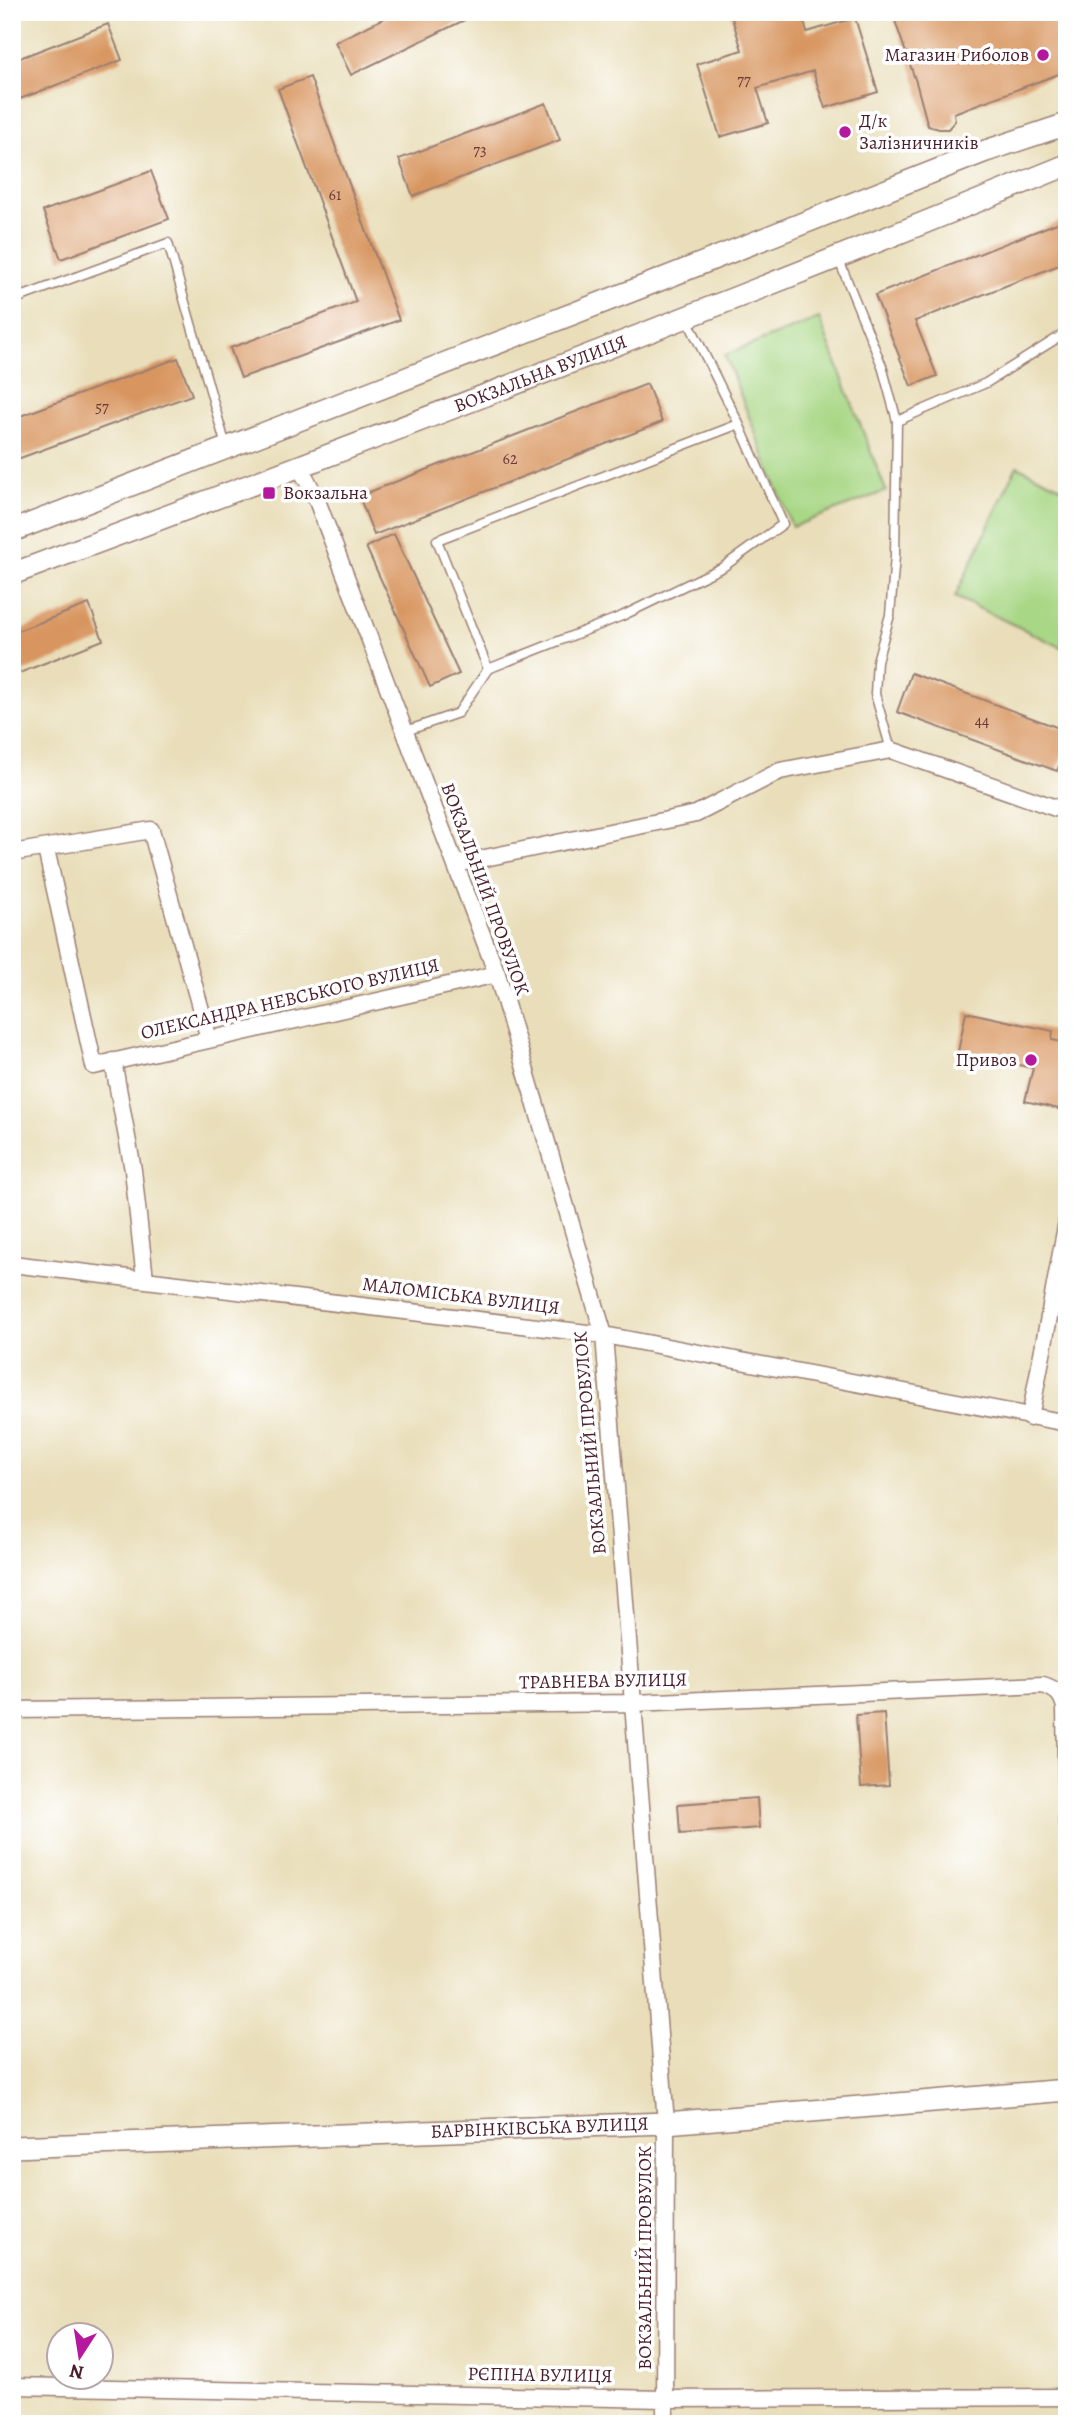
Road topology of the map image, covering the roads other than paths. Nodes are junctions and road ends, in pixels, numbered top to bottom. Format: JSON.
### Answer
{"nodes":[{"id":1,"x":1067,"y":124,"type":"edge"},
{"id":2,"x":1067,"y":165,"type":"edge"},
{"id":3,"x":838,"y":258,"type":"junction"},
{"id":4,"x":12,"y":273,"type":"edge"},
{"id":5,"x":686,"y":317,"type":"junction"},
{"id":6,"x":1067,"y":332,"type":"edge"},
{"id":7,"x":897,"y":421,"type":"junction"},
{"id":8,"x":739,"y":424,"type":"junction"},
{"id":9,"x":227,"y":449,"type":"junction"},
{"id":10,"x":300,"y":467,"type":"junction"},
{"id":11,"x":12,"y":531,"type":"edge"},
{"id":12,"x":12,"y":574,"type":"edge"},
{"id":13,"x":488,"y":669,"type":"junction"},
{"id":14,"x":403,"y":732,"type":"junction"},
{"id":15,"x":891,"y":750,"type":"junction"},
{"id":16,"x":1067,"y":812,"type":"edge"},
{"id":17,"x":46,"y":849,"type":"junction"},
{"id":18,"x":12,"y":853,"type":"edge"},
{"id":19,"x":456,"y":864,"type":"junction"},
{"id":20,"x":496,"y":974,"type":"junction"},
{"id":21,"x":209,"y":1039,"type":"junction"},
{"id":22,"x":113,"y":1061,"type":"junction"},
{"id":23,"x":1067,"y":1221,"type":"edge"},
{"id":24,"x":12,"y":1264,"type":"edge"},
{"id":25,"x":145,"y":1279,"type":"junction"},
{"id":26,"x":604,"y":1335,"type":"junction"},
{"id":27,"x":1030,"y":1418,"type":"junction"},
{"id":28,"x":1067,"y":1423,"type":"edge"},
{"id":29,"x":634,"y":1703,"type":"junction"},
{"id":30,"x":12,"y":1710,"type":"edge"},
{"id":31,"x":1067,"y":1825,"type":"edge"},
{"id":32,"x":1067,"y":2090,"type":"edge"},
{"id":33,"x":666,"y":2123,"type":"junction"},
{"id":34,"x":12,"y":2147,"type":"edge"},
{"id":35,"x":12,"y":2386,"type":"edge"},
{"id":36,"x":1067,"y":2397,"type":"edge"},
{"id":37,"x":665,"y":2399,"type":"junction"},
{"id":38,"x":665,"y":2424,"type":"edge"}],
"edges":[{"from":1,"to":9,"type":"street"},
{"from":2,"to":3,"type":"street","name":"ВОКЗАЛЬНА ВУЛИЦЯ"},
{"from":3,"to":5,"type":"street","name":"ВОКЗАЛЬНА ВУЛИЦЯ"},
{"from":3,"to":7,"type":"lane"},
{"from":4,"to":9,"type":"lane"},
{"from":5,"to":8,"type":"lane"},
{"from":5,"to":10,"type":"street","name":"ВОКЗАЛЬНА ВУЛИЦЯ"},
{"from":6,"to":7,"type":"lane"},
{"from":7,"to":15,"type":"lane"},
{"from":8,"to":13,"type":"lane"},
{"from":8,"to":13,"type":"lane"},
{"from":9,"to":11,"type":"street"},
{"from":10,"to":12,"type":"street","name":"ВОКЗАЛЬНА ВУЛИЦЯ"},
{"from":10,"to":14,"type":"street","name":"ВОКЗАЛЬНИЙ ПРОВУЛОК"},
{"from":13,"to":14,"type":"lane"},
{"from":14,"to":19,"type":"street","name":"ВОКЗАЛЬНИЙ ПРОВУЛОК"},
{"from":15,"to":16,"type":"street"},
{"from":15,"to":19,"type":"street"},
{"from":17,"to":18,"type":"street"},
{"from":17,"to":21,"type":"street"},
{"from":17,"to":22,"type":"street","name":"ОЛЕКСАНДРА НЕВСЬКОГО ВУЛИЦЯ"},
{"from":19,"to":20,"type":"street","name":"ВОКЗАЛЬНИЙ ПРОВУЛОК"},
{"from":20,"to":21,"type":"street","name":"ОЛЕКСАНДРА НЕВСЬКОГО ВУЛИЦЯ"},
{"from":20,"to":26,"type":"street","name":"ВОКЗАЛЬНИЙ ПРОВУЛОК"},
{"from":21,"to":22,"type":"street","name":"ОЛЕКСАНДРА НЕВСЬКОГО ВУЛИЦЯ"},
{"from":22,"to":25,"type":"street"},
{"from":23,"to":27,"type":"street"},
{"from":24,"to":25,"type":"street","name":"МАЛОМІСЬКА ВУЛИЦЯ"},
{"from":25,"to":26,"type":"street","name":"МАЛОМІСЬКА ВУЛИЦЯ"},
{"from":26,"to":27,"type":"street","name":"МАЛОМІСЬКА ВУЛИЦЯ"},
{"from":26,"to":29,"type":"street","name":"ВОКЗАЛЬНИЙ ПРОВУЛОК"},
{"from":27,"to":28,"type":"street","name":"МАЛОМІСЬКА ВУЛИЦЯ"},
{"from":29,"to":30,"type":"street","name":"ТРАВНЕВА ВУЛИЦЯ"},
{"from":29,"to":31,"type":"street","name":"ТРАВНЕВА ВУЛИЦЯ"},
{"from":29,"to":33,"type":"street","name":"ВОКЗАЛЬНИЙ ПРОВУЛОК"},
{"from":32,"to":33,"type":"street","name":"БАРВІНКІВСЬКА ВУЛИЦЯ"},
{"from":33,"to":34,"type":"street","name":"БАРВІНКІВСЬКА ВУЛИЦЯ"},
{"from":33,"to":37,"type":"street","name":"ВОКЗАЛЬНИЙ ПРОВУЛОК"},
{"from":35,"to":37,"type":"street","name":"РЄПІНА ВУЛИЦЯ"},
{"from":36,"to":37,"type":"street","name":"РЄПІНА ВУЛИЦЯ"},
{"from":37,"to":38,"type":"street","name":"ВОКЗАЛЬНИЙ ПРОВУЛОК"}]}
